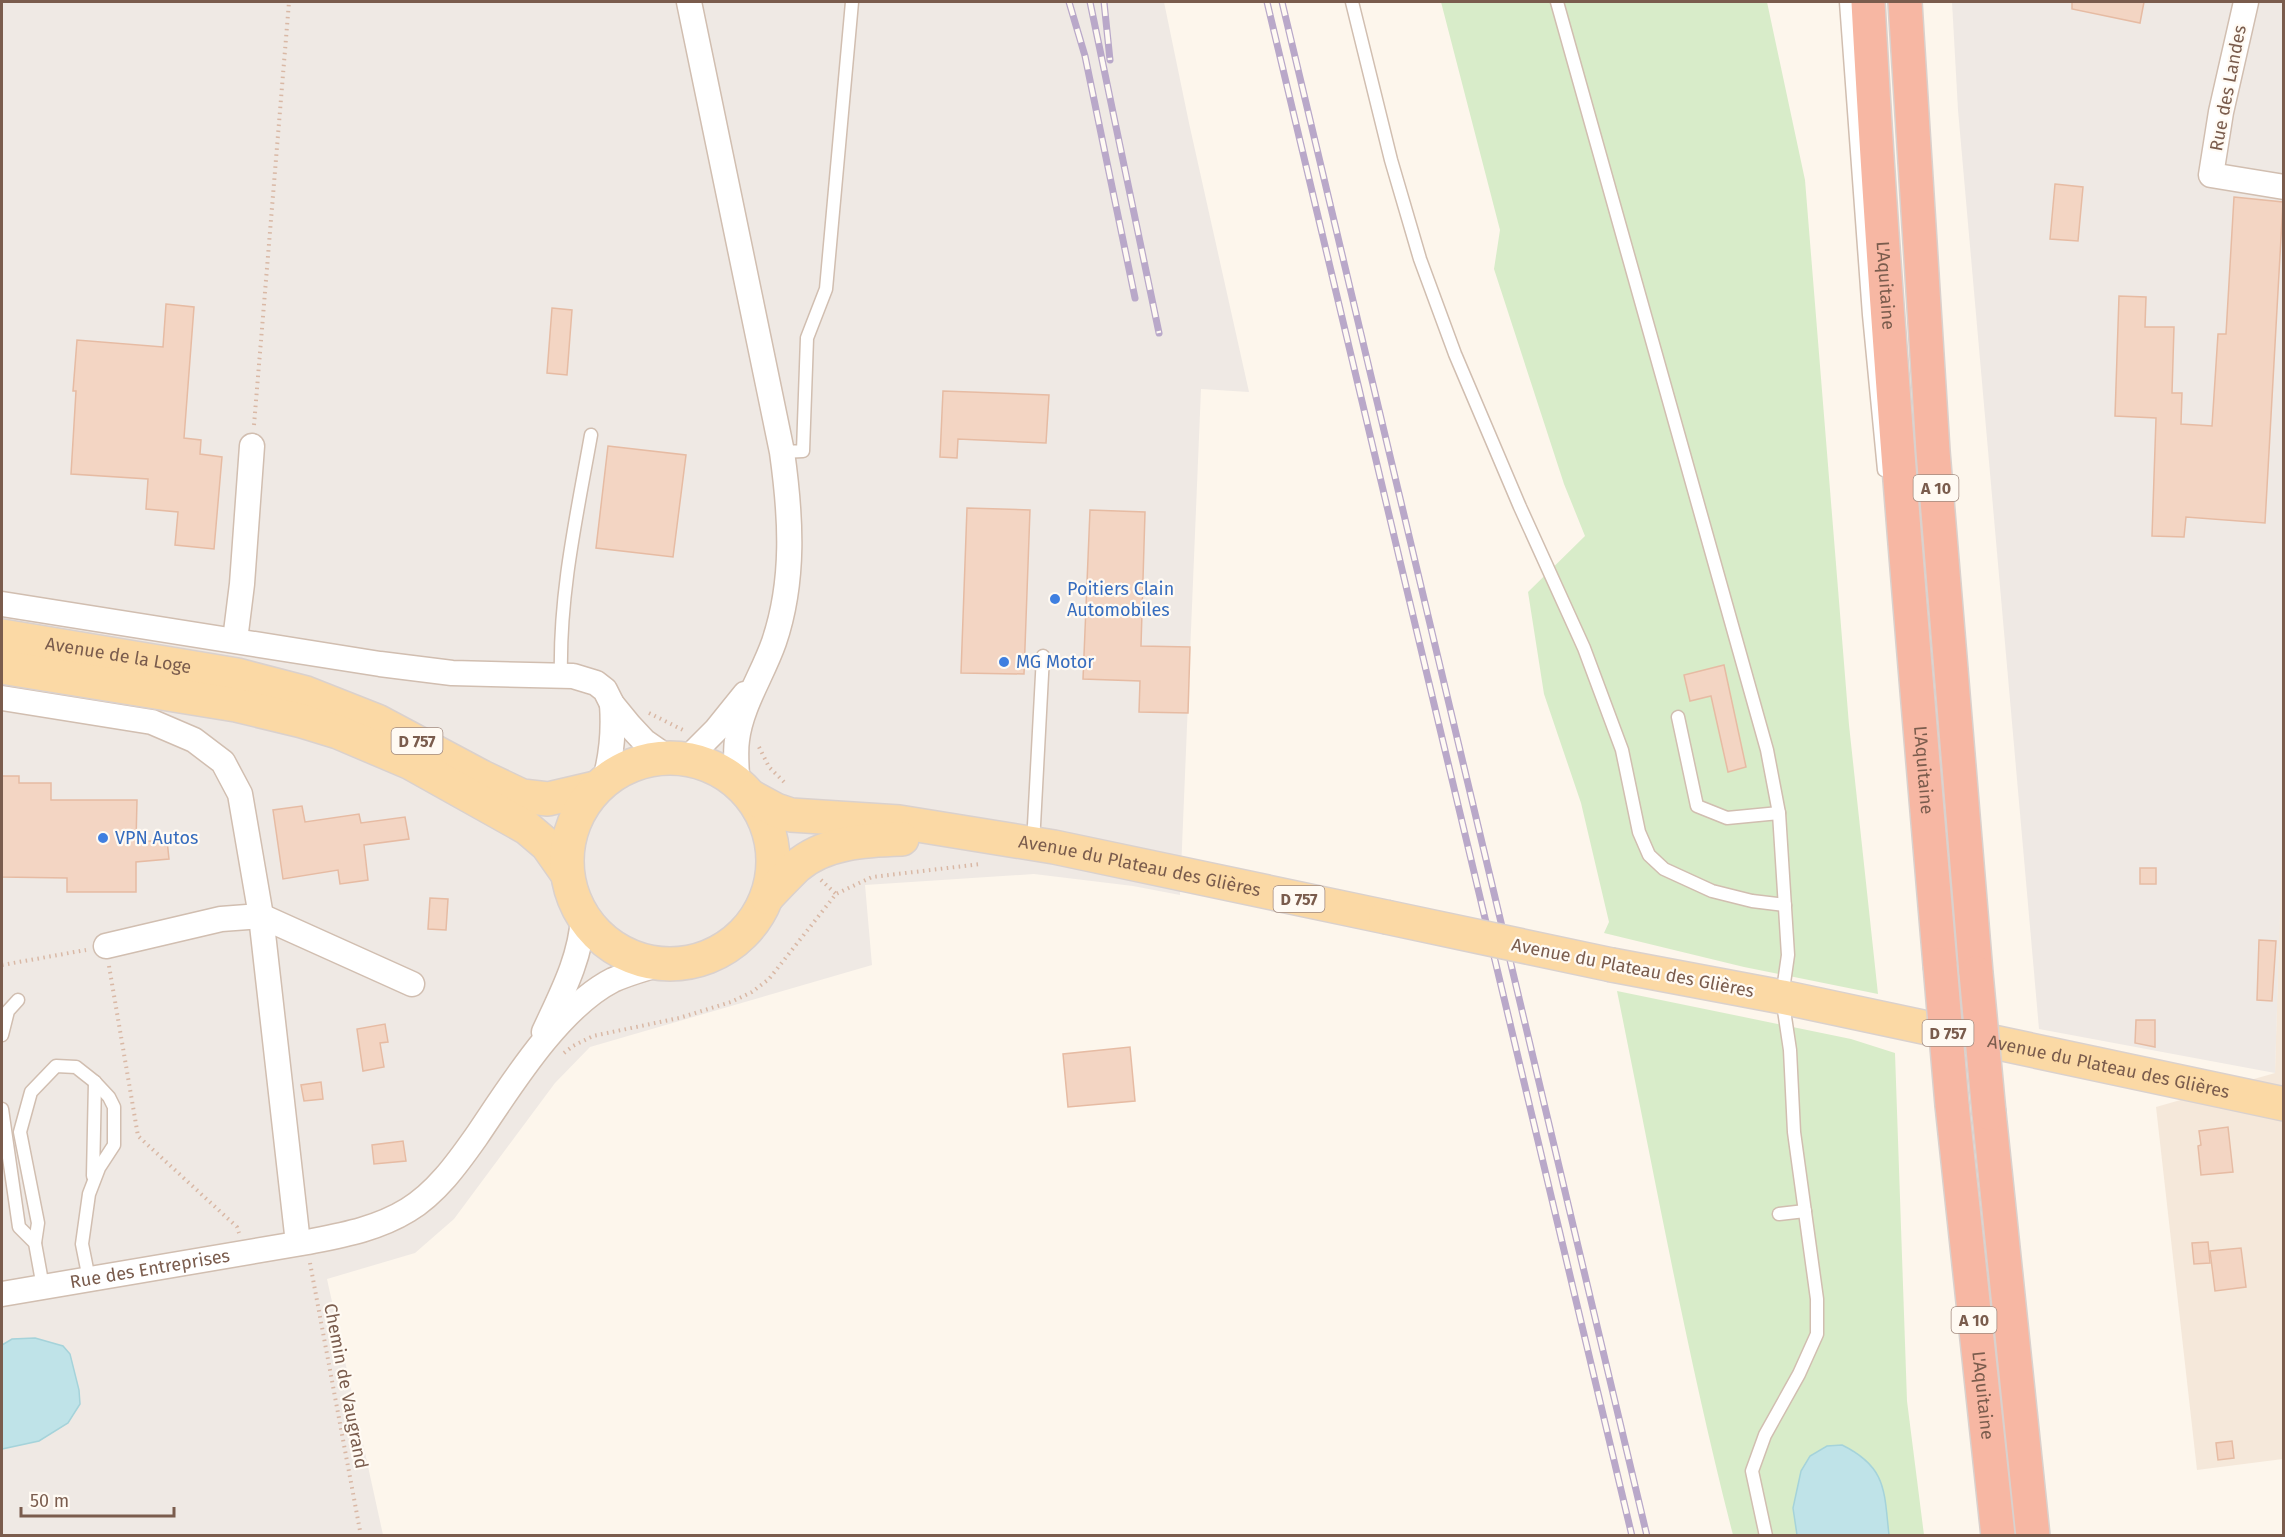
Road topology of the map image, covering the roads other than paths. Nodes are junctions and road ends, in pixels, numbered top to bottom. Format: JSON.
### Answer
{"nodes":[{"id":1,"x":689,"y":2,"type":"edge"},
{"id":2,"x":852,"y":2,"type":"edge"},
{"id":3,"x":1352,"y":2,"type":"edge"},
{"id":4,"x":1557,"y":2,"type":"edge"},
{"id":5,"x":1846,"y":2,"type":"edge"},
{"id":6,"x":1868,"y":2,"type":"edge"},
{"id":7,"x":1905,"y":2,"type":"edge"},
{"id":8,"x":2246,"y":2,"type":"edge"},
{"id":9,"x":2283,"y":187,"type":"edge"},
{"id":10,"x":591,"y":435,"type":"dead end"},
{"id":11,"x":252,"y":446,"type":"road end"},
{"id":12,"x":782,"y":452,"type":"junction"},
{"id":13,"x":2,"y":604,"type":"edge"},
{"id":14,"x":1912,"y":635,"type":"junction"},
{"id":15,"x":2,"y":636,"type":"edge"},
{"id":16,"x":235,"y":640,"type":"junction"},
{"id":17,"x":1043,"y":656,"type":"dead end"},
{"id":18,"x":2,"y":667,"type":"edge"},
{"id":19,"x":561,"y":675,"type":"junction"},
{"id":20,"x":758,"y":678,"type":"junction"},
{"id":21,"x":236,"y":690,"type":"junction"},
{"id":22,"x":2,"y":698,"type":"edge"},
{"id":23,"x":612,"y":705,"type":"junction"},
{"id":24,"x":1678,"y":717,"type":"dead end"},
{"id":25,"x":683,"y":748,"type":"junction"},
{"id":26,"x":600,"y":784,"type":"junction"},
{"id":27,"x":744,"y":789,"type":"junction"},
{"id":28,"x":1779,"y":813,"type":"junction"},
{"id":29,"x":1033,"y":844,"type":"junction"},
{"id":30,"x":983,"y":850,"type":"junction"},
{"id":31,"x":567,"y":872,"type":"junction"},
{"id":32,"x":766,"y":897,"type":"junction"},
{"id":33,"x":1785,"y":905,"type":"junction"},
{"id":34,"x":261,"y":916,"type":"junction"},
{"id":35,"x":583,"y":917,"type":"junction"},
{"id":36,"x":106,"y":946,"type":"road end"},
{"id":37,"x":660,"y":964,"type":"junction"},
{"id":38,"x":412,"y":984,"type":"dead end"},
{"id":39,"x":1782,"y":997,"type":"junction"},
{"id":40,"x":18,"y":1000,"type":"dead end"},
{"id":41,"x":2,"y":1035,"type":"edge"},
{"id":42,"x":534,"y":1053,"type":"junction"},
{"id":43,"x":95,"y":1082,"type":"junction"},
{"id":44,"x":2283,"y":1104,"type":"edge"},
{"id":45,"x":2,"y":1109,"type":"edge"},
{"id":46,"x":93,"y":1185,"type":"junction"},
{"id":47,"x":1805,"y":1211,"type":"junction"},
{"id":48,"x":1779,"y":1214,"type":"dead end"},
{"id":49,"x":35,"y":1243,"type":"junction"},
{"id":50,"x":303,"y":1243,"type":"junction"},
{"id":51,"x":89,"y":1279,"type":"junction"},
{"id":52,"x":43,"y":1287,"type":"junction"},
{"id":53,"x":2,"y":1294,"type":"edge"},
{"id":54,"x":1766,"y":1536,"type":"edge"},
{"id":55,"x":1998,"y":1536,"type":"edge"},
{"id":56,"x":2033,"y":1536,"type":"edge"}],
"edges":[{"from":1,"to":12,"type":"street"},
{"from":2,"to":12,"type":"lane"},
{"from":3,"to":33,"type":"lane"},
{"from":4,"to":28,"type":"lane"},
{"from":5,"to":14,"type":"lane"},
{"from":6,"to":14,"type":"highway","name":"L'Aquitaine","number":"A 10"},
{"from":7,"to":56,"type":"highway","name":"L'Aquitaine","number":"A 10","bridge":true},
{"from":8,"to":9,"type":"street","name":"Rue des Landes"},
{"from":10,"to":19,"type":"lane"},
{"from":11,"to":16,"type":"street"},
{"from":12,"to":20,"type":"street"},
{"from":13,"to":16,"type":"street"},
{"from":14,"to":55,"type":"highway","name":"L'Aquitaine","number":"A 10","bridge":true},
{"from":15,"to":21,"type":"main road","name":"Avenue de la Loge","number":"D 757"},
{"from":16,"to":19,"type":"street"},
{"from":17,"to":29,"type":"lane"},
{"from":18,"to":21,"type":"main road","name":"Avenue de la Loge","number":"D 757"},
{"from":19,"to":23,"type":"street"},
{"from":20,"to":25,"type":"street"},
{"from":20,"to":27,"type":"street"},
{"from":21,"to":26,"type":"main road","number":"D 757"},
{"from":21,"to":31,"type":"main road","number":"D 757"},
{"from":22,"to":34,"type":"street"},
{"from":23,"to":25,"type":"street"},
{"from":23,"to":26,"type":"street"},
{"from":24,"to":28,"type":"lane"},
{"from":25,"to":26,"type":"main road"},
{"from":25,"to":27,"type":"main road"},
{"from":26,"to":31,"type":"main road"},
{"from":27,"to":30,"type":"main road","name":"Avenue du Plateau des Glières","number":"D 757"},
{"from":27,"to":32,"type":"main road"},
{"from":28,"to":33,"type":"lane"},
{"from":29,"to":30,"type":"main road","name":"Avenue du Plateau des Glières","number":"D 757"},
{"from":29,"to":39,"type":"main road","name":"Avenue du Plateau des Glières","number":"D 757","bridge":true},
{"from":30,"to":32,"type":"main road","name":"Avenue du Plateau des Glières","number":"D 757"},
{"from":31,"to":35,"type":"main road"},
{"from":32,"to":37,"type":"main road"},
{"from":33,"to":39,"type":"lane"},
{"from":34,"to":36,"type":"street"},
{"from":34,"to":38,"type":"street"},
{"from":34,"to":50,"type":"street"},
{"from":35,"to":37,"type":"main road"},
{"from":35,"to":42,"type":"street"},
{"from":37,"to":42,"type":"street"},
{"from":39,"to":44,"type":"main road","name":"Avenue du Plateau des Glières","number":"D 757"},
{"from":39,"to":47,"type":"lane"},
{"from":40,"to":41,"type":"lane"},
{"from":42,"to":50,"type":"street","name":"Rue des Entreprises"},
{"from":43,"to":46,"type":"lane"},
{"from":43,"to":46,"type":"lane"},
{"from":43,"to":49,"type":"lane"},
{"from":45,"to":49,"type":"lane"},
{"from":46,"to":51,"type":"lane"},
{"from":47,"to":48,"type":"lane"},
{"from":47,"to":54,"type":"lane"},
{"from":49,"to":52,"type":"lane"},
{"from":50,"to":51,"type":"street","name":"Rue des Entreprises"},
{"from":51,"to":52,"type":"street","name":"Rue des Entreprises"},
{"from":52,"to":53,"type":"street","name":"Rue des Entreprises"}]}
